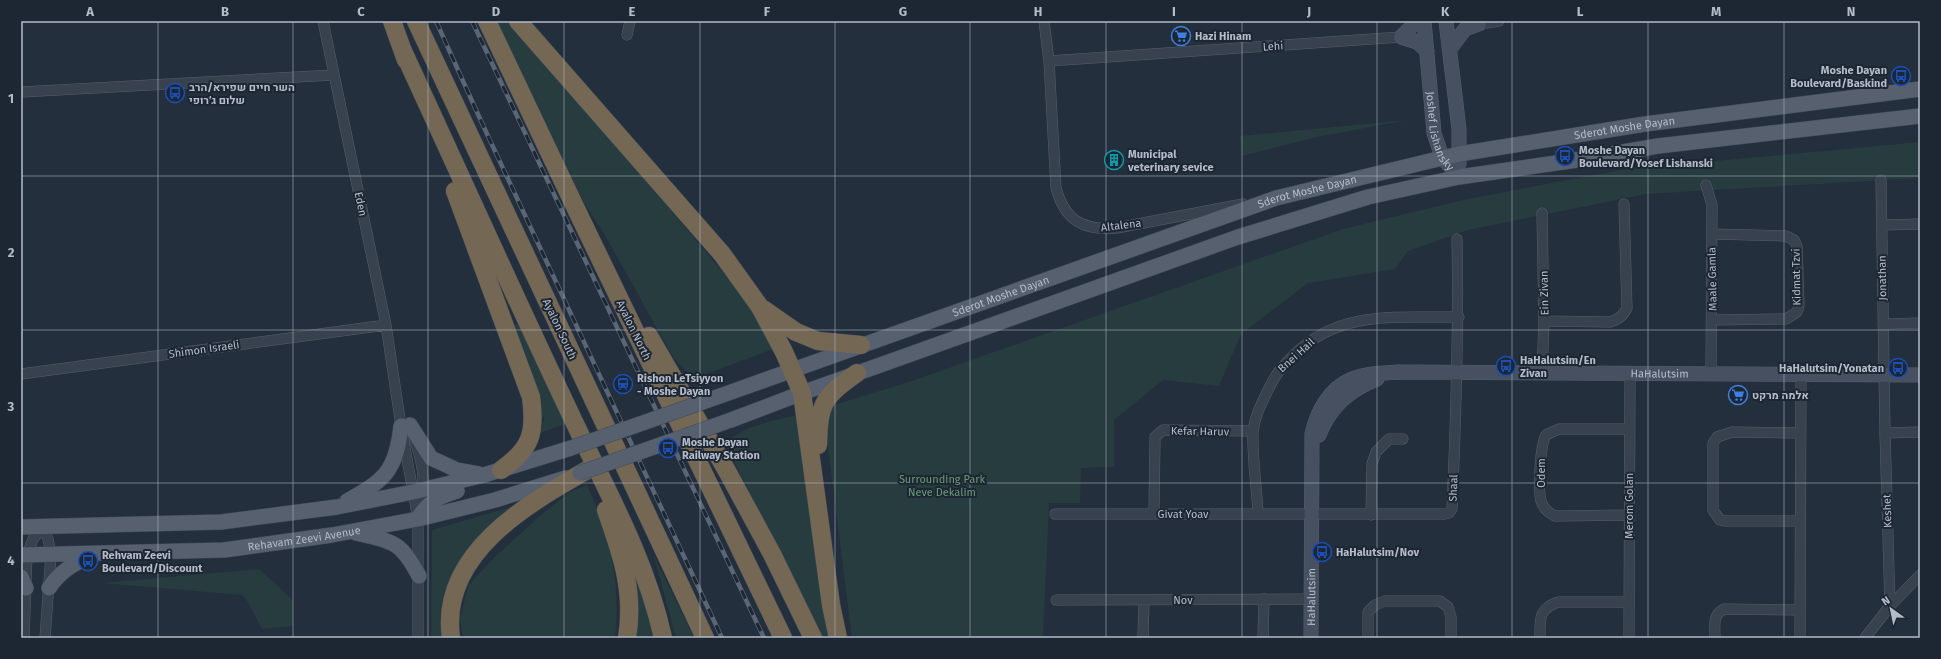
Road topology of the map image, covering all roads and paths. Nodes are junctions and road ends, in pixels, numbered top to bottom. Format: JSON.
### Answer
{"nodes":[{"id":1,"x":324,"y":21,"type":"edge"},
{"id":2,"x":392,"y":21,"type":"edge"},
{"id":3,"x":416,"y":21,"type":"edge"},
{"id":4,"x":487,"y":21,"type":"edge"},
{"id":5,"x":518,"y":21,"type":"edge"},
{"id":6,"x":630,"y":21,"type":"edge"},
{"id":7,"x":1044,"y":21,"type":"edge"},
{"id":8,"x":1417,"y":21,"type":"edge"},
{"id":9,"x":1424,"y":21,"type":"edge"},
{"id":10,"x":1446,"y":21,"type":"edge"},
{"id":11,"x":1462,"y":21,"type":"edge"},
{"id":12,"x":1499,"y":21,"type":"edge"},
{"id":13,"x":1479,"y":24,"type":"junction"},
{"id":14,"x":627,"y":35,"type":"dead end"},
{"id":15,"x":1401,"y":37,"type":"junction"},
{"id":16,"x":402,"y":49,"type":"junction"},
{"id":17,"x":1450,"y":49,"type":"junction"},
{"id":18,"x":1427,"y":51,"type":"junction"},
{"id":19,"x":1049,"y":61,"type":"junction"},
{"id":20,"x":334,"y":75,"type":"junction"},
{"id":21,"x":1920,"y":88,"type":"edge"},
{"id":22,"x":21,"y":92,"type":"edge"},
{"id":23,"x":1920,"y":116,"type":"edge"},
{"id":24,"x":1459,"y":154,"type":"junction"},
{"id":25,"x":1442,"y":157,"type":"junction"},
{"id":26,"x":1459,"y":177,"type":"junction"},
{"id":27,"x":1881,"y":180,"type":"dead end"},
{"id":28,"x":1706,"y":185,"type":"dead end"},
{"id":29,"x":1276,"y":198,"type":"junction"},
{"id":30,"x":1624,"y":204,"type":"dead end"},
{"id":31,"x":578,"y":213,"type":"junction"},
{"id":32,"x":1542,"y":213,"type":"dead end"},
{"id":33,"x":1920,"y":224,"type":"edge"},
{"id":34,"x":1882,"y":225,"type":"junction"},
{"id":35,"x":1712,"y":234,"type":"junction"},
{"id":36,"x":1457,"y":239,"type":"dead end"},
{"id":37,"x":760,"y":307,"type":"junction"},
{"id":38,"x":1459,"y":317,"type":"junction"},
{"id":39,"x":1712,"y":320,"type":"junction"},
{"id":40,"x":1544,"y":321,"type":"junction"},
{"id":41,"x":1920,"y":323,"type":"edge"},
{"id":42,"x":1883,"y":324,"type":"junction"},
{"id":43,"x":386,"y":325,"type":"junction"},
{"id":44,"x":861,"y":345,"type":"junction"},
{"id":45,"x":792,"y":369,"type":"junction"},
{"id":46,"x":1458,"y":372,"type":"junction"},
{"id":47,"x":857,"y":373,"type":"junction"},
{"id":48,"x":1542,"y":373,"type":"junction"},
{"id":49,"x":1630,"y":373,"type":"junction"},
{"id":50,"x":21,"y":374,"type":"edge"},
{"id":51,"x":1711,"y":374,"type":"junction"},
{"id":52,"x":1801,"y":374,"type":"junction"},
{"id":53,"x":1884,"y":375,"type":"junction"},
{"id":54,"x":1920,"y":375,"type":"edge"},
{"id":55,"x":802,"y":393,"type":"junction"},
{"id":56,"x":569,"y":412,"type":"junction"},
{"id":57,"x":406,"y":426,"type":"junction"},
{"id":58,"x":1630,"y":429,"type":"junction"},
{"id":59,"x":1253,"y":431,"type":"junction"},
{"id":60,"x":1920,"y":432,"type":"edge"},
{"id":61,"x":1885,"y":433,"type":"junction"},
{"id":62,"x":1801,"y":434,"type":"junction"},
{"id":63,"x":1403,"y":439,"type":"dead end"},
{"id":64,"x":571,"y":448,"type":"junction"},
{"id":65,"x":501,"y":470,"type":"junction"},
{"id":66,"x":583,"y":472,"type":"junction"},
{"id":67,"x":484,"y":475,"type":"junction"},
{"id":68,"x":418,"y":491,"type":"junction"},
{"id":69,"x":816,"y":498,"type":"junction"},
{"id":70,"x":337,"y":507,"type":"junction"},
{"id":71,"x":1055,"y":514,"type":"dead end"},
{"id":72,"x":1154,"y":514,"type":"junction"},
{"id":73,"x":1258,"y":514,"type":"junction"},
{"id":74,"x":1311,"y":514,"type":"junction"},
{"id":75,"x":1371,"y":515,"type":"junction"},
{"id":76,"x":1629,"y":515,"type":"junction"},
{"id":77,"x":418,"y":519,"type":"junction"},
{"id":78,"x":1800,"y":521,"type":"junction"},
{"id":79,"x":21,"y":527,"type":"edge"},
{"id":80,"x":43,"y":527,"type":"junction"},
{"id":81,"x":351,"y":532,"type":"junction"},
{"id":82,"x":94,"y":553,"type":"junction"},
{"id":83,"x":52,"y":554,"type":"junction"},
{"id":84,"x":24,"y":555,"type":"edge"},
{"id":85,"x":1920,"y":575,"type":"edge"},
{"id":86,"x":419,"y":576,"type":"junction"},
{"id":87,"x":24,"y":583,"type":"edge"},
{"id":88,"x":49,"y":588,"type":"junction"},
{"id":89,"x":1264,"y":599,"type":"junction"},
{"id":90,"x":1311,"y":599,"type":"junction"},
{"id":91,"x":1056,"y":600,"type":"dead end"},
{"id":92,"x":1144,"y":600,"type":"junction"},
{"id":93,"x":1629,"y":602,"type":"junction"},
{"id":94,"x":1890,"y":606,"type":"junction"},
{"id":95,"x":1800,"y":610,"type":"junction"},
{"id":96,"x":662,"y":636,"type":"edge"},
{"id":97,"x":24,"y":638,"type":"edge"},
{"id":98,"x":45,"y":638,"type":"edge"},
{"id":99,"x":418,"y":638,"type":"edge"},
{"id":100,"x":451,"y":638,"type":"edge"},
{"id":101,"x":627,"y":638,"type":"edge"},
{"id":102,"x":705,"y":638,"type":"edge"},
{"id":103,"x":783,"y":638,"type":"edge"},
{"id":104,"x":813,"y":638,"type":"edge"},
{"id":105,"x":838,"y":638,"type":"edge"},
{"id":106,"x":1143,"y":638,"type":"edge"},
{"id":107,"x":1263,"y":638,"type":"edge"},
{"id":108,"x":1311,"y":638,"type":"edge"},
{"id":109,"x":1368,"y":638,"type":"edge"},
{"id":110,"x":1451,"y":638,"type":"edge"},
{"id":111,"x":1540,"y":638,"type":"edge"},
{"id":112,"x":1629,"y":638,"type":"edge"},
{"id":113,"x":1715,"y":638,"type":"edge"},
{"id":114,"x":1800,"y":638,"type":"edge"},
{"id":115,"x":1864,"y":638,"type":"edge"}],
"edges":[{"from":1,"to":20,"type":"street","name":"Eden"},
{"from":2,"to":16,"type":"highway"},
{"from":3,"to":102,"type":"highway","name":"Ayalon South"},
{"from":4,"to":31,"type":"highway","name":"Ayalon North"},
{"from":5,"to":37,"type":"highway"},
{"from":6,"to":14,"type":"street"},
{"from":7,"to":19,"type":"street","name":"Altalena"},
{"from":8,"to":15,"type":"street"},
{"from":9,"to":18,"type":"street","name":"Joshef Lishansky"},
{"from":10,"to":17,"type":"street","name":"Joshef Lishansky"},
{"from":11,"to":13,"type":"street"},
{"from":12,"to":13,"type":"street"},
{"from":13,"to":17,"type":"street"},
{"from":15,"to":18,"type":"street"},
{"from":15,"to":19,"type":"street","name":"Lehi"},
{"from":16,"to":56,"type":"highway"},
{"from":16,"to":65,"type":"highway"},
{"from":17,"to":24,"type":"street","name":"Joshef Lishansky"},
{"from":18,"to":25,"type":"street","name":"Joshef Lishansky"},
{"from":19,"to":29,"type":"street","name":"Altalena"},
{"from":20,"to":22,"type":"street"},
{"from":20,"to":43,"type":"street","name":"Eden"},
{"from":21,"to":24,"type":"main road","name":"Sderot Moshe Dayan"},
{"from":23,"to":26,"type":"main road","name":"Sderot Moshe Dayan"},
{"from":24,"to":25,"type":"main road","name":"Sderot Moshe Dayan"},
{"from":24,"to":26,"type":"street","name":"Joshef Lishansky"},
{"from":25,"to":26,"type":"street","name":"Joshef Lishansky"},
{"from":25,"to":29,"type":"main road","name":"Sderot Moshe Dayan"},
{"from":26,"to":47,"type":"main road","name":"Sderot Moshe Dayan"},
{"from":27,"to":34,"type":"street","name":"Jonathan"},
{"from":28,"to":35,"type":"street","name":"Maale Gamla"},
{"from":29,"to":44,"type":"main road","name":"Sderot Moshe Dayan"},
{"from":30,"to":40,"type":"street"},
{"from":31,"to":103,"type":"highway","name":"Ayalon North"},
{"from":31,"to":104,"type":"highway"},
{"from":32,"to":40,"type":"street","name":"Ein Zivan"},
{"from":33,"to":34,"type":"street"},
{"from":34,"to":42,"type":"street","name":"Jonathan"},
{"from":35,"to":39,"type":"street","name":"Maale Gamla"},
{"from":35,"to":39,"type":"street","name":"Kidmat Tzvi"},
{"from":36,"to":38,"type":"street"},
{"from":37,"to":44,"type":"highway"},
{"from":37,"to":45,"type":"highway"},
{"from":38,"to":46,"type":"street"},
{"from":38,"to":59,"type":"street","name":"Bnei Hail"},
{"from":39,"to":51,"type":"street","name":"Maale Gamla"},
{"from":40,"to":48,"type":"street","name":"Ein Zivan"},
{"from":41,"to":42,"type":"street"},
{"from":42,"to":53,"type":"street","name":"Jonathan"},
{"from":43,"to":50,"type":"street","name":"Shimon Israeli"},
{"from":43,"to":57,"type":"street","name":"Eden"},
{"from":44,"to":45,"type":"main road","name":"Sderot Moshe Dayan"},
{"from":45,"to":55,"type":"highway"},
{"from":45,"to":64,"type":"main road","name":"Sderot Moshe Dayan","bridge":true},
{"from":46,"to":48,"type":"street","name":"HaHalutsim"},
{"from":46,"to":74,"type":"street","name":"HaHalutsim"},
{"from":46,"to":75,"type":"street","name":"Shaal"},
{"from":47,"to":55,"type":"main road","name":"Sderot Moshe Dayan"},
{"from":47,"to":69,"type":"highway"},
{"from":48,"to":49,"type":"street","name":"HaHalutsim"},
{"from":49,"to":51,"type":"street","name":"HaHalutsim"},
{"from":49,"to":58,"type":"street","name":"Merom Golan"},
{"from":51,"to":52,"type":"street","name":"HaHalutsim"},
{"from":52,"to":53,"type":"street","name":"HaHalutsim"},
{"from":52,"to":62,"type":"street"},
{"from":53,"to":54,"type":"street","name":"HaHalutsim"},
{"from":53,"to":61,"type":"street","name":"Keshet"},
{"from":55,"to":66,"type":"main road","name":"Sderot Moshe Dayan","bridge":true},
{"from":55,"to":69,"type":"highway"},
{"from":56,"to":96,"type":"highway"},
{"from":56,"to":101,"type":"highway"},
{"from":57,"to":67,"type":"main road"},
{"from":57,"to":68,"type":"street","name":"Eden"},
{"from":57,"to":70,"type":"main road"},
{"from":58,"to":76,"type":"street","name":"Merom Golan"},
{"from":58,"to":76,"type":"street","name":"Odem"},
{"from":59,"to":72,"type":"street","name":"Kefar Haruv"},
{"from":59,"to":73,"type":"street","name":"Bnei Hail"},
{"from":60,"to":61,"type":"street"},
{"from":61,"to":94,"type":"street","name":"Keshet"},
{"from":62,"to":78,"type":"street"},
{"from":62,"to":78,"type":"street"},
{"from":63,"to":75,"type":"street"},
{"from":64,"to":65,"type":"main road"},
{"from":64,"to":77,"type":"main road"},
{"from":65,"to":67,"type":"main road"},
{"from":66,"to":77,"type":"main road","name":"Rehavam Zeevi Avenue"},
{"from":66,"to":100,"type":"highway"},
{"from":67,"to":68,"type":"main road"},
{"from":68,"to":70,"type":"main road"},
{"from":68,"to":77,"type":"street","name":"Eden"},
{"from":69,"to":105,"type":"highway"},
{"from":70,"to":80,"type":"main road"},
{"from":71,"to":72,"type":"street","name":"Givat Yoav"},
{"from":72,"to":73,"type":"street","name":"Givat Yoav"},
{"from":73,"to":74,"type":"street","name":"Givat Yoav"},
{"from":74,"to":75,"type":"street","name":"Shaal"},
{"from":74,"to":90,"type":"street","name":"HaHalutsim"},
{"from":76,"to":93,"type":"street","name":"Merom Golan"},
{"from":77,"to":81,"type":"main road","name":"Rehavam Zeevi Avenue"},
{"from":77,"to":86,"type":"street","name":"Eden"},
{"from":78,"to":95,"type":"street"},
{"from":79,"to":80,"type":"main road"},
{"from":80,"to":83,"type":"street"},
{"from":80,"to":84,"type":"street"},
{"from":81,"to":82,"type":"main road","name":"Rehavam Zeevi Avenue"},
{"from":81,"to":86,"type":"main road"},
{"from":82,"to":83,"type":"main road","name":"Rehavam Zeevi Avenue"},
{"from":82,"to":88,"type":"main road"},
{"from":83,"to":84,"type":"main road","name":"Rehavam Zeevi Avenue"},
{"from":83,"to":88,"type":"street"},
{"from":84,"to":87,"type":"street"},
{"from":85,"to":94,"type":"street"},
{"from":86,"to":99,"type":"street","name":"Eden"},
{"from":87,"to":97,"type":"street"},
{"from":88,"to":98,"type":"street"},
{"from":89,"to":90,"type":"street","name":"Nov"},
{"from":89,"to":92,"type":"street","name":"Nov"},
{"from":89,"to":107,"type":"street"},
{"from":90,"to":108,"type":"street","name":"HaHalutsim"},
{"from":91,"to":92,"type":"street","name":"Nov"},
{"from":92,"to":106,"type":"street"},
{"from":93,"to":111,"type":"street"},
{"from":93,"to":112,"type":"street","name":"Merom Golan"},
{"from":94,"to":115,"type":"street"},
{"from":95,"to":113,"type":"street"},
{"from":95,"to":114,"type":"street"},
{"from":109,"to":110,"type":"street"}]}
